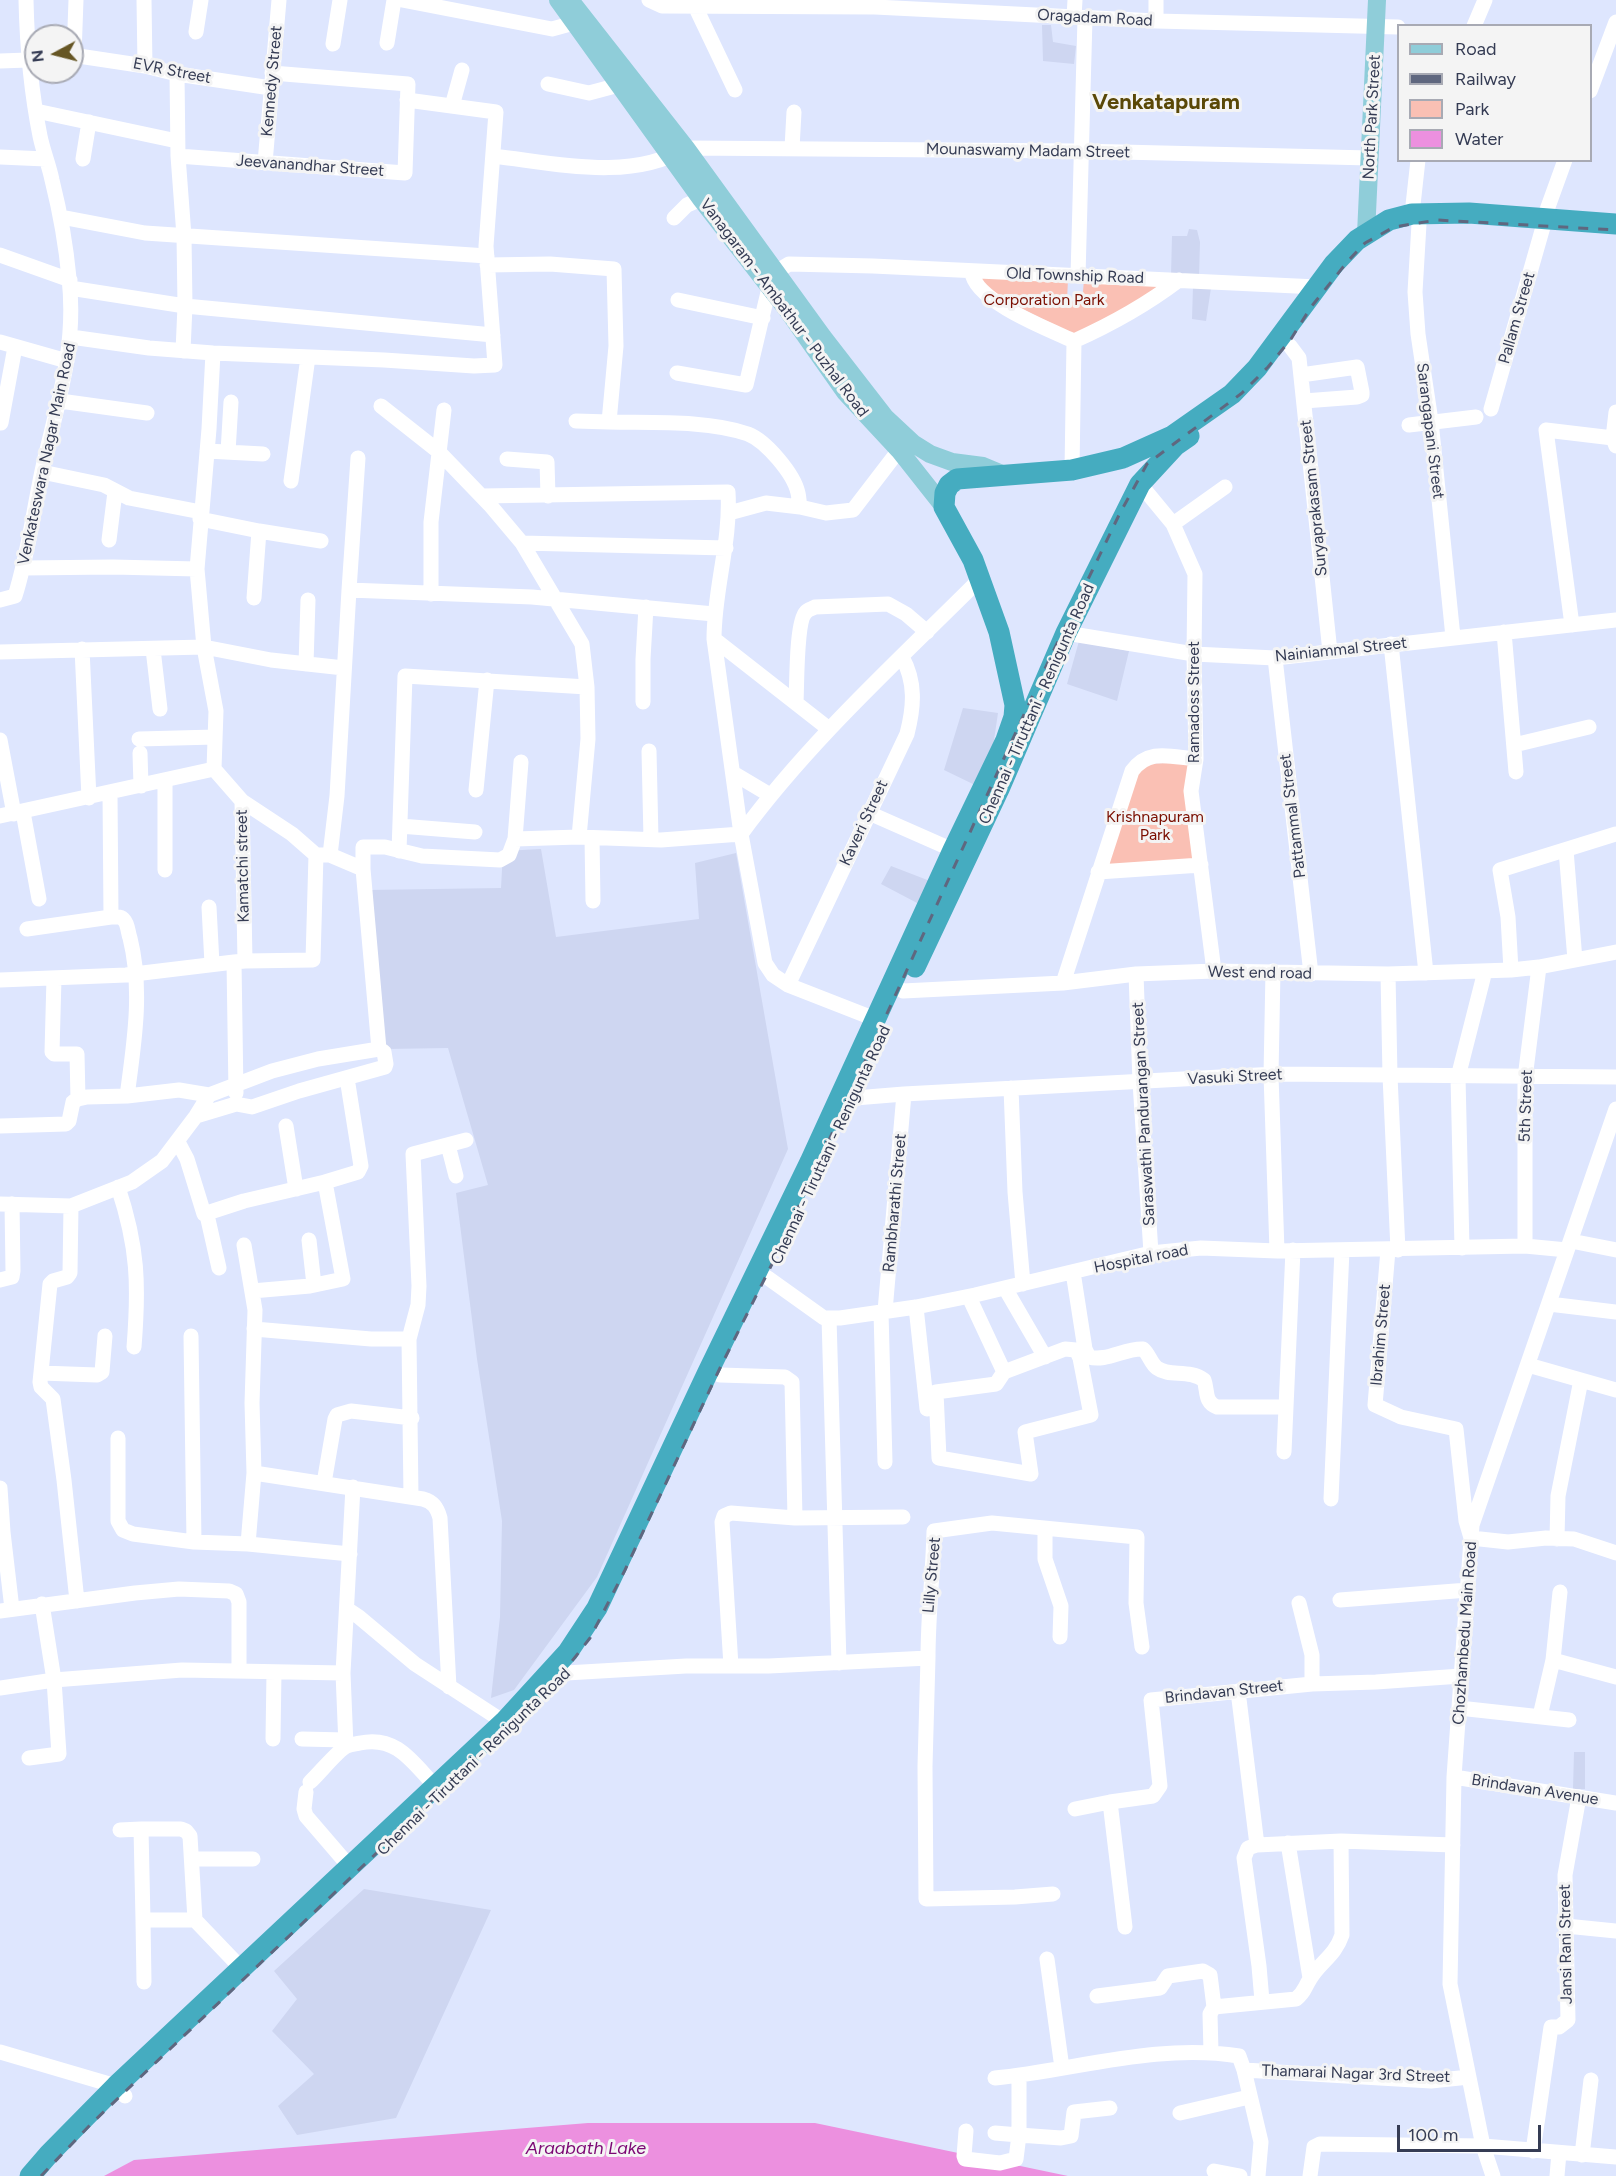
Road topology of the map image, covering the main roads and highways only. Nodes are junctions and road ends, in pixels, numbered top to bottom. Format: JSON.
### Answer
{"nodes":[{"id":1,"x":558,"y":0,"type":"edge"},
{"id":2,"x":570,"y":0,"type":"edge"},
{"id":3,"x":1377,"y":0,"type":"edge"},
{"id":4,"x":679,"y":152,"type":"junction"},
{"id":5,"x":1415,"y":219,"type":"junction"},
{"id":6,"x":1544,"y":223,"type":"junction"},
{"id":7,"x":1616,"y":224,"type":"edge"},
{"id":8,"x":1616,"y":232,"type":"edge"},
{"id":9,"x":1366,"y":234,"type":"junction"},
{"id":10,"x":770,"y":279,"type":"junction"},
{"id":11,"x":1116,"y":460,"type":"junction"},
{"id":12,"x":1006,"y":476,"type":"junction"},
{"id":13,"x":1140,"y":484,"type":"junction"},
{"id":14,"x":944,"y":507,"type":"junction"},
{"id":15,"x":1044,"y":683,"type":"junction"},
{"id":16,"x":1012,"y":693,"type":"junction"},
{"id":17,"x":897,"y":987,"type":"junction"},
{"id":18,"x":848,"y":1095,"type":"junction"},
{"id":19,"x":561,"y":1669,"type":"junction"},
{"id":20,"x":121,"y":2091,"type":"junction"},
{"id":21,"x":30,"y":2176,"type":"edge"},
{"id":22,"x":46,"y":2176,"type":"edge"}],
"edges":[{"from":1,"to":4,"type":"main road","name":"Vanagaram - Ambathur - Puzhal Road"},
{"from":2,"to":4,"type":"main road","name":"Vanagaram - Ambathur - Puzhal Road"},
{"from":3,"to":9,"type":"main road","name":"North Park Street"},
{"from":4,"to":10,"type":"main road","name":"Vanagaram - Ambathur - Puzhal Road"},
{"from":4,"to":10,"type":"main road","name":"Vanagaram - Ambathur - Puzhal Road"},
{"from":5,"to":6,"type":"highway","name":"Chennai - Tiruttani - Renigunta Road"},
{"from":5,"to":9,"type":"highway","name":"Chennai - Tiruttani - Renigunta Road"},
{"from":5,"to":13,"type":"highway","name":"Chennai - Tiruttani - Renigunta Road"},
{"from":6,"to":7,"type":"highway","name":"Chennai - Tiruttani - Renigunta Road"},
{"from":6,"to":8,"type":"highway","name":"Chennai - Tiruttani - Renigunta Road"},
{"from":9,"to":11,"type":"highway","name":"Chennai - Tiruttani - Renigunta Road"},
{"from":10,"to":12,"type":"main road","name":"Vanagaram - Ambathur - Puzhal Road"},
{"from":10,"to":14,"type":"main road","name":"Vanagaram - Ambathur - Puzhal Road"},
{"from":11,"to":12,"type":"highway","name":"Chennai - Tiruttani - Renigunta Road"},
{"from":11,"to":13,"type":"highway"},
{"from":12,"to":14,"type":"highway","name":"Chennai - Tiruttani - Renigunta Road"},
{"from":13,"to":15,"type":"highway","name":"Chennai - Tiruttani - Renigunta Road"},
{"from":14,"to":16,"type":"highway","name":"Vanagaram - Ambathur - Puzhal Road"},
{"from":15,"to":16,"type":"highway"},
{"from":15,"to":17,"type":"highway","name":"Chennai - Tiruttani - Renigunta Road"},
{"from":16,"to":17,"type":"highway","name":"Chennai - Tiruttani - Renigunta Road"},
{"from":17,"to":18,"type":"highway","name":"Chennai - Tiruttani - Renigunta Road"},
{"from":17,"to":18,"type":"highway","name":"Chennai - Tiruttani - Renigunta Road"},
{"from":18,"to":19,"type":"highway","name":"Chennai - Tiruttani - Renigunta Road"},
{"from":18,"to":19,"type":"highway","name":"Chennai - Tiruttani - Renigunta Road"},
{"from":19,"to":20,"type":"highway","name":"Chennai - Tiruttani - Renigunta Road"},
{"from":19,"to":20,"type":"highway","name":"Chennai - Tiruttani - Renigunta Road"},
{"from":20,"to":21,"type":"highway","name":"Chennai - Tiruttani - Renigunta Road"},
{"from":20,"to":22,"type":"highway","name":"Chennai - Tiruttani - Renigunta Road"}]}
